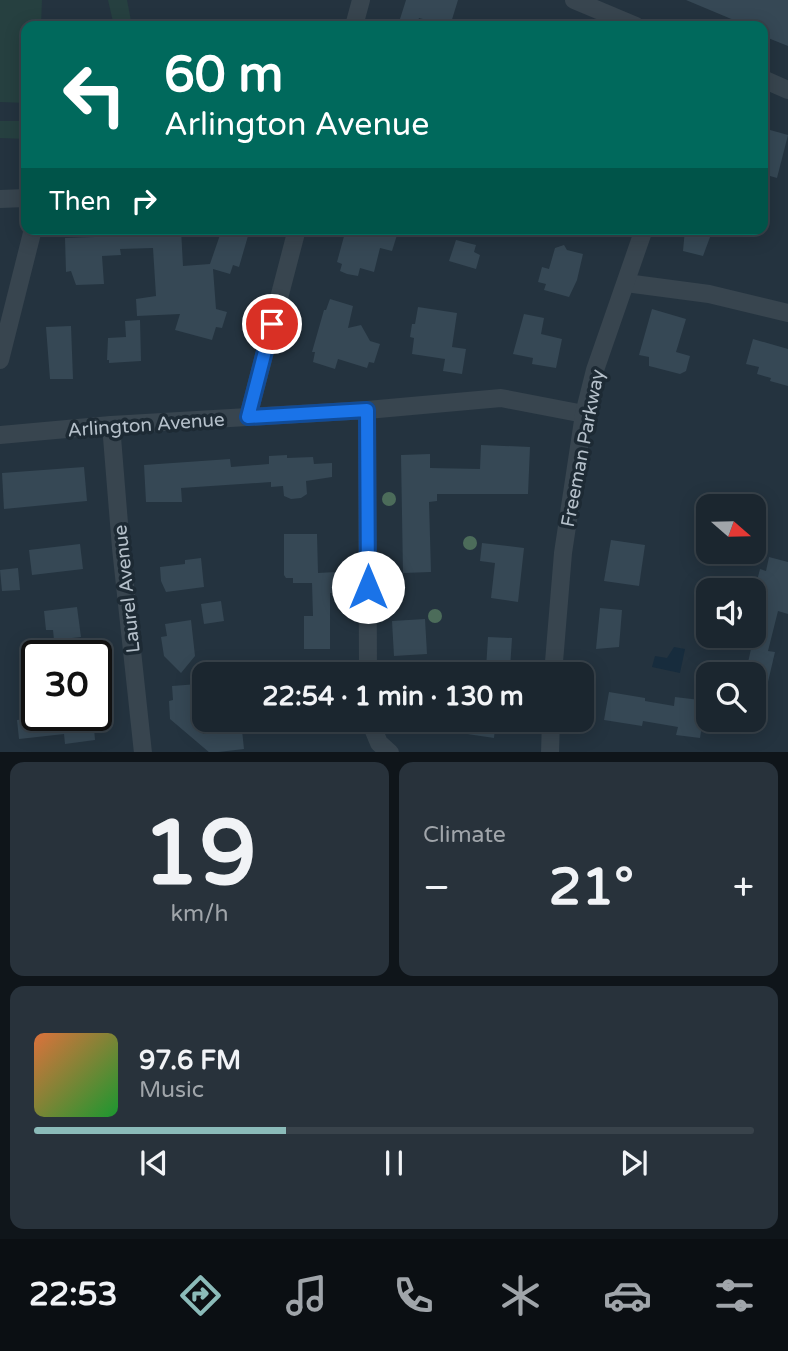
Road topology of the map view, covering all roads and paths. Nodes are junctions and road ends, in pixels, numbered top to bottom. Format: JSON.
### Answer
{"nodes":[{"id":1,"x":361,"y":0,"type":"edge"},
{"id":2,"x":574,"y":0,"type":"edge"},
{"id":3,"x":355,"y":21,"type":"edge"},
{"id":4,"x":624,"y":21,"type":"edge"},
{"id":5,"x":768,"y":81,"type":"edge"},
{"id":6,"x":788,"y":90,"type":"edge"},
{"id":7,"x":21,"y":198,"type":"edge"},
{"id":8,"x":0,"y":199,"type":"edge"},
{"id":9,"x":31,"y":235,"type":"edge"},
{"id":10,"x":295,"y":235,"type":"edge"},
{"id":11,"x":642,"y":235,"type":"edge"},
{"id":12,"x":626,"y":283,"type":"junction"},
{"id":13,"x":788,"y":313,"type":"edge"},
{"id":14,"x":0,"y":360,"type":"edge"},
{"id":15,"x":367,"y":410,"type":"junction"},
{"id":16,"x":584,"y":415,"type":"junction"},
{"id":17,"x":248,"y":417,"type":"junction"},
{"id":18,"x":111,"y":425,"type":"junction"},
{"id":19,"x":0,"y":435,"type":"edge"},
{"id":20,"x":368,"y":662,"type":"edge"},
{"id":21,"x":554,"y":662,"type":"edge"},
{"id":22,"x":374,"y":732,"type":"edge"},
{"id":23,"x":551,"y":732,"type":"edge"},
{"id":24,"x":143,"y":752,"type":"edge"},
{"id":25,"x":390,"y":752,"type":"edge"},
{"id":26,"x":550,"y":752,"type":"edge"}],
"edges":[{"from":1,"to":3,"type":"street"},
{"from":2,"to":4,"type":"street"},
{"from":5,"to":6,"type":"street"},
{"from":7,"to":8,"type":"street"},
{"from":9,"to":14,"type":"street"},
{"from":10,"to":17,"type":"street"},
{"from":11,"to":12,"type":"street","name":"Freeman Parkway"},
{"from":12,"to":13,"type":"street"},
{"from":12,"to":16,"type":"street","name":"Freeman Parkway"},
{"from":15,"to":16,"type":"street","name":"Arlington Avenue"},
{"from":15,"to":17,"type":"street","name":"Arlington Avenue"},
{"from":15,"to":20,"type":"street"},
{"from":16,"to":21,"type":"street","name":"Freeman Parkway"},
{"from":17,"to":18,"type":"street","name":"Arlington Avenue"},
{"from":18,"to":19,"type":"street","name":"Arlington Avenue"},
{"from":18,"to":24,"type":"street","name":"Laurel Avenue"},
{"from":22,"to":25,"type":"street"},
{"from":23,"to":26,"type":"street"}]}
